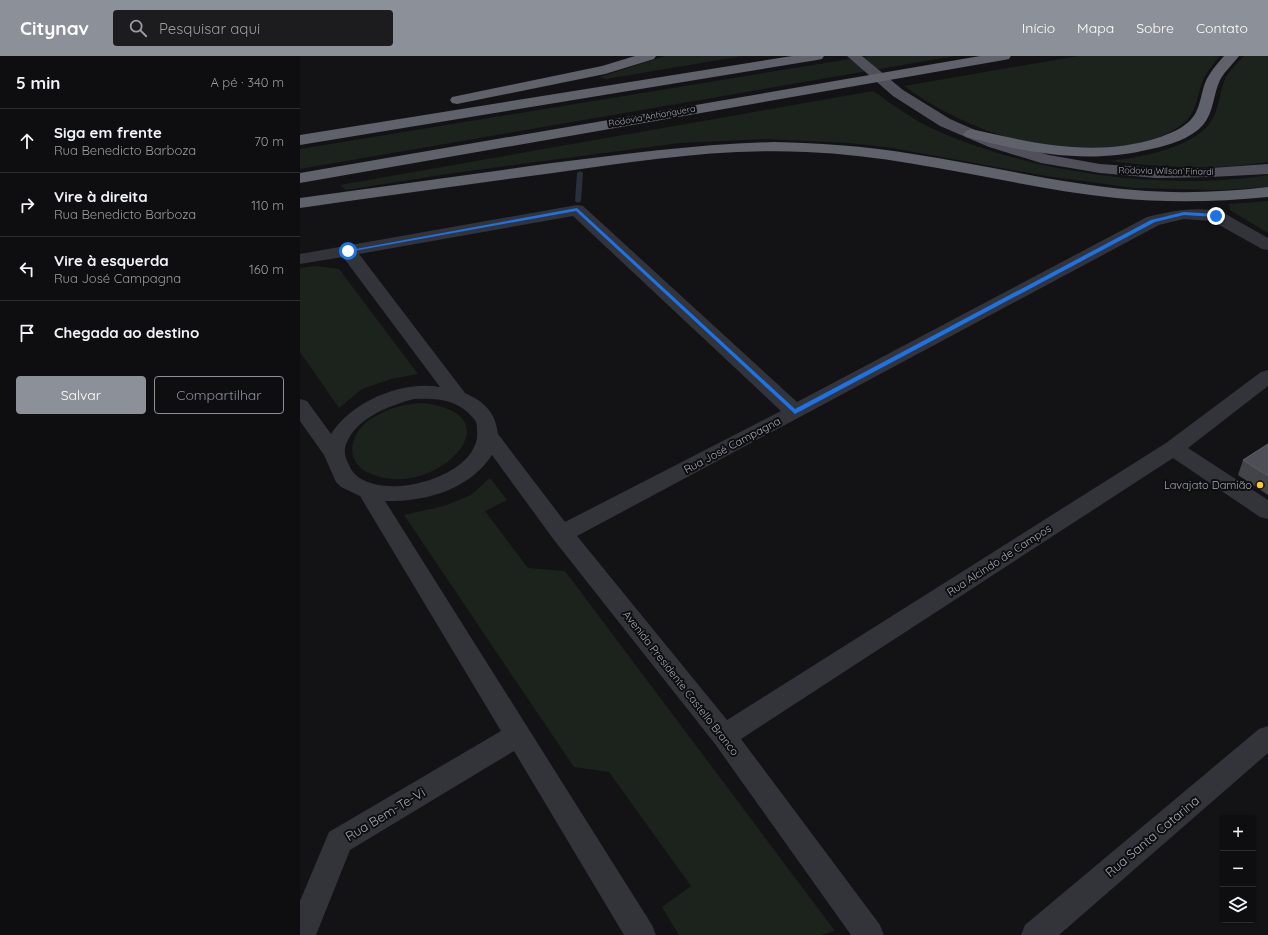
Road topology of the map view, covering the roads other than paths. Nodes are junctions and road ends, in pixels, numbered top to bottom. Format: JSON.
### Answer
{"nodes":[{"id":1,"x":649,"y":56,"type":"edge"},
{"id":2,"x":817,"y":56,"type":"edge"},
{"id":3,"x":854,"y":56,"type":"edge"},
{"id":4,"x":1004,"y":56,"type":"edge"},
{"id":5,"x":1232,"y":56,"type":"edge"},
{"id":6,"x":300,"y":132,"type":"edge"},
{"id":7,"x":971,"y":134,"type":"junction"},
{"id":8,"x":300,"y":140,"type":"edge"},
{"id":9,"x":1268,"y":169,"type":"edge"},
{"id":10,"x":300,"y":178,"type":"edge"},
{"id":11,"x":1268,"y":192,"type":"edge"},
{"id":12,"x":300,"y":203,"type":"edge"},
{"id":13,"x":1268,"y":245,"type":"edge"},
{"id":14,"x":348,"y":251,"type":"junction"},
{"id":15,"x":300,"y":259,"type":"edge"},
{"id":16,"x":1268,"y":376,"type":"edge"},
{"id":17,"x":456,"y":396,"type":"junction"},
{"id":18,"x":300,"y":406,"type":"edge"},
{"id":19,"x":795,"y":412,"type":"junction"},
{"id":20,"x":488,"y":434,"type":"junction"},
{"id":21,"x":1173,"y":448,"type":"junction"},
{"id":22,"x":334,"y":454,"type":"junction"},
{"id":23,"x":368,"y":491,"type":"junction"},
{"id":24,"x":1268,"y":511,"type":"edge"},
{"id":25,"x":562,"y":534,"type":"junction"},
{"id":26,"x":518,"y":735,"type":"junction"},
{"id":27,"x":724,"y":736,"type":"junction"},
{"id":28,"x":1266,"y":742,"type":"edge"},
{"id":29,"x":302,"y":935,"type":"edge"},
{"id":30,"x":641,"y":935,"type":"edge"},
{"id":31,"x":869,"y":935,"type":"edge"},
{"id":32,"x":1036,"y":935,"type":"edge"}],
"edges":[{"from":1,"to":6,"type":"highway"},
{"from":2,"to":8,"type":"highway"},
{"from":3,"to":7,"type":"main road","name":"Rodovia Wilson Finardi"},
{"from":4,"to":10,"type":"highway","name":"Rodovia Anhanguera"},
{"from":5,"to":7,"type":"highway"},
{"from":7,"to":9,"type":"main road","name":"Rodovia Wilson Finardi"},
{"from":11,"to":12,"type":"highway"},
{"from":13,"to":19,"type":"street","name":"Rua José Campagna"},
{"from":14,"to":15,"type":"street"},
{"from":14,"to":17,"type":"street"},
{"from":14,"to":19,"type":"street"},
{"from":16,"to":21,"type":"street","name":"Rua Alcindo de Campos"},
{"from":17,"to":20,"type":"street"},
{"from":17,"to":22,"type":"street"},
{"from":18,"to":22,"type":"street"},
{"from":19,"to":25,"type":"street","name":"Rua José Campagna"},
{"from":20,"to":23,"type":"street"},
{"from":20,"to":25,"type":"street","name":"Avenida Presidente Castello Branco"},
{"from":21,"to":24,"type":"street"},
{"from":21,"to":27,"type":"street","name":"Rua Alcindo de Campos"},
{"from":22,"to":23,"type":"street"},
{"from":23,"to":26,"type":"street"},
{"from":25,"to":27,"type":"street","name":"Avenida Presidente Castello Branco"},
{"from":26,"to":29,"type":"street","name":"Rua Bem-Te-Vi"},
{"from":26,"to":30,"type":"street"},
{"from":27,"to":31,"type":"street","name":"Avenida Presidente Castello Branco"},
{"from":28,"to":32,"type":"street","name":"Rua Santa Catarina"}]}
